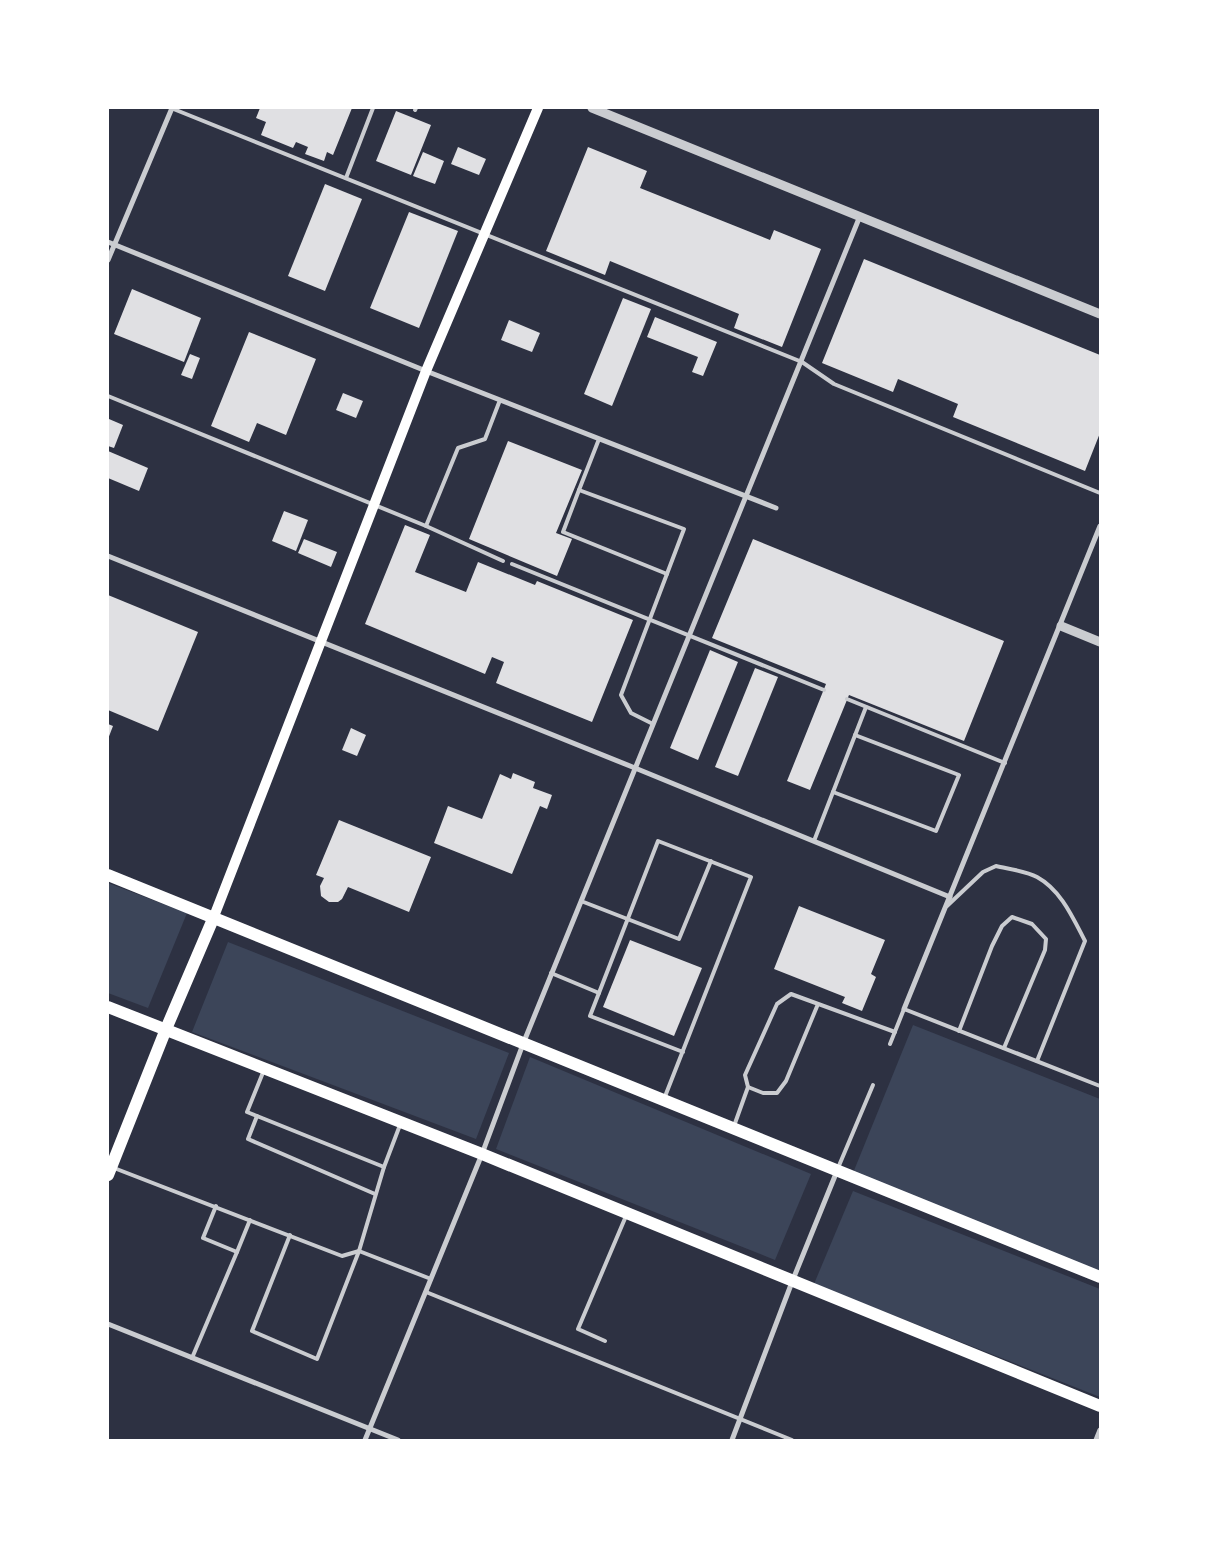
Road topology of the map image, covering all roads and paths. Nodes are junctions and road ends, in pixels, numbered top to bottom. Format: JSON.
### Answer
{"nodes":[{"id":1,"x":172,"y":108,"type":"edge"},
{"id":2,"x":373,"y":108,"type":"edge"},
{"id":3,"x":538,"y":108,"type":"edge"},
{"id":4,"x":592,"y":108,"type":"edge"},
{"id":5,"x":346,"y":178,"type":"junction"},
{"id":6,"x":860,"y":215,"type":"junction"},
{"id":7,"x":485,"y":233,"type":"junction"},
{"id":8,"x":108,"y":242,"type":"edge"},
{"id":9,"x":114,"y":244,"type":"junction"},
{"id":10,"x":108,"y":260,"type":"edge"},
{"id":11,"x":1100,"y":314,"type":"edge"},
{"id":12,"x":802,"y":362,"type":"junction"},
{"id":13,"x":426,"y":371,"type":"junction"},
{"id":14,"x":108,"y":396,"type":"edge"},
{"id":15,"x":500,"y":400,"type":"junction"},
{"id":16,"x":599,"y":439,"type":"junction"},
{"id":17,"x":579,"y":490,"type":"junction"},
{"id":18,"x":1100,"y":493,"type":"edge"},
{"id":19,"x":746,"y":497,"type":"junction"},
{"id":20,"x":373,"y":504,"type":"junction"},
{"id":21,"x":776,"y":508,"type":"dead end"},
{"id":22,"x":426,"y":526,"type":"junction"},
{"id":23,"x":1100,"y":526,"type":"edge"},
{"id":24,"x":108,"y":556,"type":"edge"},
{"id":25,"x":503,"y":560,"type":"dead end"},
{"id":26,"x":512,"y":564,"type":"dead end"},
{"id":27,"x":667,"y":574,"type":"junction"},
{"id":28,"x":649,"y":621,"type":"junction"},
{"id":29,"x":1061,"y":626,"type":"junction"},
{"id":30,"x":690,"y":636,"type":"junction"},
{"id":31,"x":322,"y":642,"type":"junction"},
{"id":32,"x":1100,"y":642,"type":"edge"},
{"id":33,"x":824,"y":690,"type":"dead end"},
{"id":34,"x":847,"y":699,"type":"dead end"},
{"id":35,"x":866,"y":707,"type":"junction"},
{"id":36,"x":653,"y":724,"type":"junction"},
{"id":37,"x":855,"y":735,"type":"junction"},
{"id":38,"x":1005,"y":763,"type":"junction"},
{"id":39,"x":635,"y":768,"type":"junction"},
{"id":40,"x":833,"y":792,"type":"junction"},
{"id":41,"x":814,"y":841,"type":"junction"},
{"id":42,"x":711,"y":862,"type":"junction"},
{"id":43,"x":108,"y":875,"type":"edge"},
{"id":44,"x":950,"y":897,"type":"junction"},
{"id":45,"x":581,"y":901,"type":"junction"},
{"id":46,"x":946,"y":906,"type":"junction"},
{"id":47,"x":628,"y":918,"type":"junction"},
{"id":48,"x":214,"y":919,"type":"junction"},
{"id":49,"x":551,"y":973,"type":"junction"},
{"id":50,"x":598,"y":993,"type":"junction"},
{"id":51,"x":818,"y":1004,"type":"junction"},
{"id":52,"x":108,"y":1007,"type":"edge"},
{"id":53,"x":904,"y":1009,"type":"junction"},
{"id":54,"x":166,"y":1029,"type":"junction"},
{"id":55,"x":959,"y":1030,"type":"junction"},
{"id":56,"x":895,"y":1032,"type":"junction"},
{"id":57,"x":522,"y":1044,"type":"junction"},
{"id":58,"x":890,"y":1044,"type":"dead end"},
{"id":59,"x":1004,"y":1048,"type":"junction"},
{"id":60,"x":683,"y":1052,"type":"junction"},
{"id":61,"x":1037,"y":1061,"type":"junction"},
{"id":62,"x":265,"y":1068,"type":"junction"},
{"id":63,"x":873,"y":1085,"type":"dead end"},
{"id":64,"x":1100,"y":1086,"type":"edge"},
{"id":65,"x":748,"y":1087,"type":"junction"},
{"id":66,"x":664,"y":1101,"type":"junction"},
{"id":67,"x":257,"y":1116,"type":"junction"},
{"id":68,"x":401,"y":1122,"type":"junction"},
{"id":69,"x":733,"y":1129,"type":"junction"},
{"id":70,"x":482,"y":1154,"type":"junction"},
{"id":71,"x":384,"y":1167,"type":"junction"},
{"id":72,"x":109,"y":1169,"type":"edge"},
{"id":73,"x":837,"y":1171,"type":"junction"},
{"id":74,"x":376,"y":1194,"type":"junction"},
{"id":75,"x":216,"y":1206,"type":"junction"},
{"id":76,"x":627,"y":1214,"type":"junction"},
{"id":77,"x":250,"y":1220,"type":"junction"},
{"id":78,"x":290,"y":1236,"type":"junction"},
{"id":79,"x":359,"y":1251,"type":"junction"},
{"id":80,"x":237,"y":1252,"type":"junction"},
{"id":81,"x":1100,"y":1277,"type":"edge"},
{"id":82,"x":431,"y":1279,"type":"junction"},
{"id":83,"x":792,"y":1282,"type":"junction"},
{"id":84,"x":426,"y":1292,"type":"junction"},
{"id":85,"x":108,"y":1324,"type":"edge"},
{"id":86,"x":605,"y":1341,"type":"dead end"},
{"id":87,"x":192,"y":1358,"type":"junction"},
{"id":88,"x":1100,"y":1406,"type":"edge"},
{"id":89,"x":741,"y":1420,"type":"junction"},
{"id":90,"x":370,"y":1429,"type":"junction"},
{"id":91,"x":1100,"y":1430,"type":"edge"},
{"id":92,"x":365,"y":1440,"type":"edge"},
{"id":93,"x":398,"y":1440,"type":"edge"},
{"id":94,"x":732,"y":1440,"type":"edge"},
{"id":95,"x":792,"y":1440,"type":"edge"},
{"id":96,"x":1096,"y":1440,"type":"edge"}],
"edges":[{"from":1,"to":5,"type":"lane"},
{"from":1,"to":9,"type":"street"},
{"from":2,"to":5,"type":"lane"},
{"from":3,"to":7,"type":"main road"},
{"from":4,"to":6,"type":"street"},
{"from":5,"to":7,"type":"lane"},
{"from":6,"to":11,"type":"street"},
{"from":6,"to":12,"type":"street"},
{"from":7,"to":12,"type":"lane"},
{"from":7,"to":13,"type":"main road"},
{"from":8,"to":9,"type":"street"},
{"from":9,"to":10,"type":"street"},
{"from":9,"to":13,"type":"street"},
{"from":12,"to":18,"type":"lane"},
{"from":12,"to":19,"type":"street"},
{"from":13,"to":15,"type":"street"},
{"from":13,"to":20,"type":"main road"},
{"from":14,"to":20,"type":"lane"},
{"from":15,"to":16,"type":"street"},
{"from":15,"to":22,"type":"lane"},
{"from":16,"to":17,"type":"lane"},
{"from":16,"to":19,"type":"street"},
{"from":17,"to":27,"type":"lane"},
{"from":17,"to":27,"type":"lane"},
{"from":19,"to":21,"type":"street"},
{"from":19,"to":30,"type":"street"},
{"from":20,"to":22,"type":"lane"},
{"from":20,"to":31,"type":"main road"},
{"from":22,"to":25,"type":"lane"},
{"from":23,"to":29,"type":"street"},
{"from":24,"to":31,"type":"street"},
{"from":26,"to":28,"type":"lane"},
{"from":27,"to":28,"type":"lane"},
{"from":28,"to":30,"type":"lane"},
{"from":28,"to":36,"type":"lane"},
{"from":29,"to":32,"type":"street"},
{"from":29,"to":38,"type":"street"},
{"from":30,"to":33,"type":"lane"},
{"from":30,"to":36,"type":"street"},
{"from":31,"to":39,"type":"street"},
{"from":31,"to":48,"type":"main road"},
{"from":34,"to":35,"type":"lane"},
{"from":35,"to":37,"type":"lane"},
{"from":35,"to":38,"type":"lane"},
{"from":36,"to":39,"type":"street"},
{"from":37,"to":40,"type":"lane"},
{"from":37,"to":40,"type":"lane"},
{"from":38,"to":44,"type":"street"},
{"from":39,"to":41,"type":"street"},
{"from":39,"to":45,"type":"street"},
{"from":40,"to":41,"type":"lane"},
{"from":41,"to":44,"type":"street"},
{"from":42,"to":47,"type":"lane"},
{"from":42,"to":47,"type":"lane"},
{"from":42,"to":60,"type":"lane"},
{"from":43,"to":48,"type":"main road"},
{"from":44,"to":46,"type":"street"},
{"from":45,"to":47,"type":"lane"},
{"from":45,"to":49,"type":"street"},
{"from":46,"to":53,"type":"street"},
{"from":46,"to":61,"type":"lane"},
{"from":47,"to":50,"type":"lane"},
{"from":48,"to":54,"type":"main road"},
{"from":48,"to":57,"type":"main road"},
{"from":49,"to":50,"type":"lane"},
{"from":49,"to":57,"type":"street"},
{"from":50,"to":60,"type":"lane"},
{"from":51,"to":56,"type":"lane"},
{"from":51,"to":65,"type":"lane"},
{"from":51,"to":65,"type":"lane"},
{"from":52,"to":54,"type":"main road"},
{"from":53,"to":55,"type":"lane"},
{"from":53,"to":56,"type":"lane"},
{"from":54,"to":62,"type":"main road"},
{"from":54,"to":72,"type":"main road"},
{"from":55,"to":59,"type":"lane"},
{"from":55,"to":59,"type":"lane"},
{"from":56,"to":58,"type":"lane"},
{"from":57,"to":66,"type":"main road"},
{"from":57,"to":70,"type":"street"},
{"from":59,"to":61,"type":"lane"},
{"from":60,"to":66,"type":"lane"},
{"from":61,"to":64,"type":"lane"},
{"from":62,"to":67,"type":"lane"},
{"from":62,"to":68,"type":"main road"},
{"from":63,"to":73,"type":"lane"},
{"from":65,"to":69,"type":"lane"},
{"from":66,"to":69,"type":"main road"},
{"from":67,"to":71,"type":"lane"},
{"from":67,"to":74,"type":"lane"},
{"from":68,"to":70,"type":"main road"},
{"from":68,"to":71,"type":"lane"},
{"from":69,"to":73,"type":"main road"},
{"from":70,"to":76,"type":"main road"},
{"from":70,"to":82,"type":"street"},
{"from":71,"to":74,"type":"lane"},
{"from":72,"to":75,"type":"lane"},
{"from":73,"to":81,"type":"main road"},
{"from":73,"to":83,"type":"street"},
{"from":74,"to":79,"type":"lane"},
{"from":75,"to":77,"type":"lane"},
{"from":75,"to":80,"type":"lane"},
{"from":76,"to":83,"type":"main road"},
{"from":76,"to":86,"type":"lane"},
{"from":77,"to":78,"type":"lane"},
{"from":77,"to":80,"type":"lane"},
{"from":78,"to":79,"type":"lane"},
{"from":78,"to":79,"type":"lane"},
{"from":79,"to":82,"type":"lane"},
{"from":80,"to":87,"type":"lane"},
{"from":82,"to":84,"type":"street"},
{"from":83,"to":88,"type":"main road"},
{"from":83,"to":89,"type":"street"},
{"from":84,"to":89,"type":"lane"},
{"from":84,"to":90,"type":"street"},
{"from":85,"to":87,"type":"street"},
{"from":87,"to":90,"type":"street"},
{"from":89,"to":94,"type":"street"},
{"from":89,"to":95,"type":"lane"},
{"from":90,"to":92,"type":"street"},
{"from":90,"to":93,"type":"street"},
{"from":91,"to":96,"type":"street"}]}
